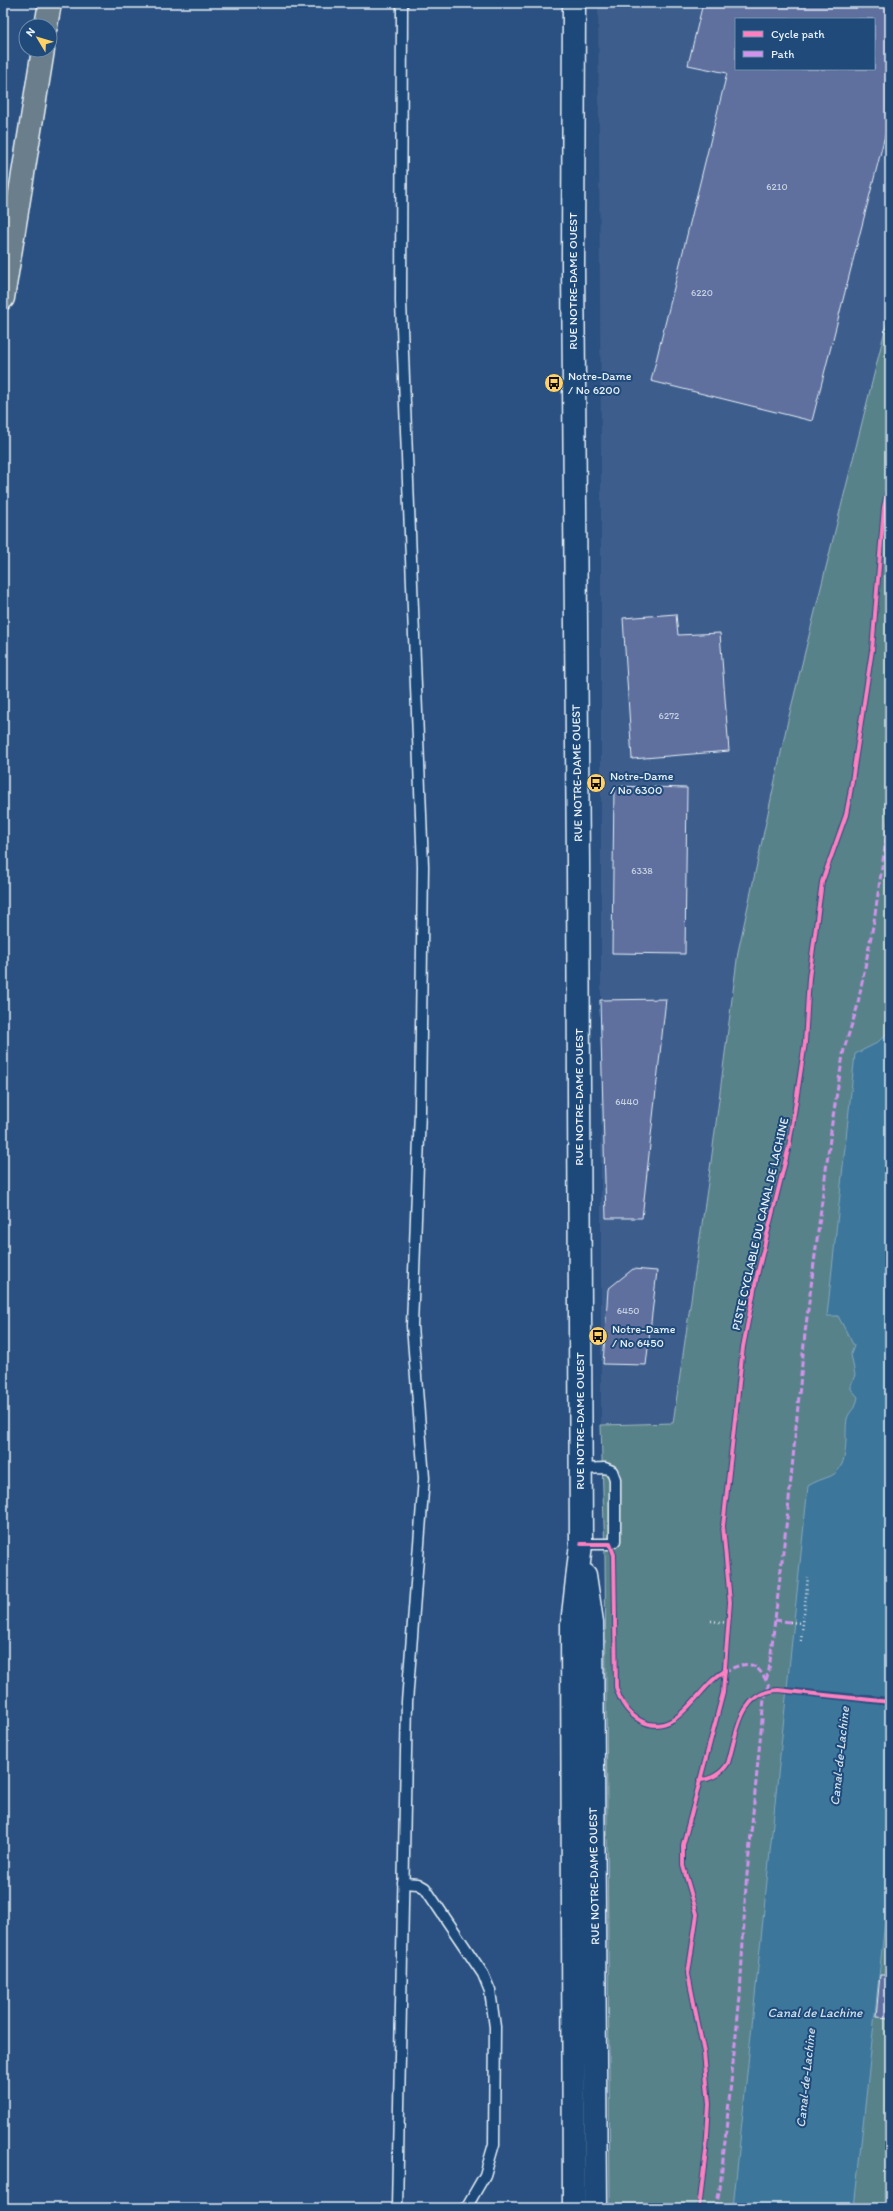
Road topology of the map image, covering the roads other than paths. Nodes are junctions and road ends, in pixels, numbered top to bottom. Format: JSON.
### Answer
{"nodes":[{"id":1,"x":50,"y":3,"type":"edge"},
{"id":2,"x":402,"y":3,"type":"edge"},
{"id":3,"x":574,"y":3,"type":"edge"},
{"id":4,"x":47,"y":18,"type":"edge"},
{"id":5,"x":42,"y":58,"type":"edge"},
{"id":6,"x":3,"y":298,"type":"edge"},
{"id":7,"x":581,"y":1468,"type":"junction"},
{"id":8,"x":581,"y":1544,"type":"junction"},
{"id":9,"x":404,"y":1882,"type":"junction"},
{"id":10,"x":397,"y":2208,"type":"edge"},
{"id":11,"x":466,"y":2208,"type":"edge"},
{"id":12,"x":574,"y":2208,"type":"edge"},
{"id":13,"x":596,"y":2208,"type":"edge"}],
"edges":[{"from":1,"to":4,"type":"highway"},
{"from":2,"to":9,"type":"lane"},
{"from":3,"to":7,"type":"main road","name":"RUE NOTRE-DAME OUEST"},
{"from":5,"to":6,"type":"highway"},
{"from":7,"to":8,"type":"main road","name":"RUE NOTRE-DAME OUEST"},
{"from":7,"to":8,"type":"lane"},
{"from":8,"to":12,"type":"main road","name":"RUE NOTRE-DAME OUEST"},
{"from":8,"to":13,"type":"main road","name":"RUE NOTRE-DAME OUEST"},
{"from":9,"to":10,"type":"lane"},
{"from":9,"to":11,"type":"lane"}]}
